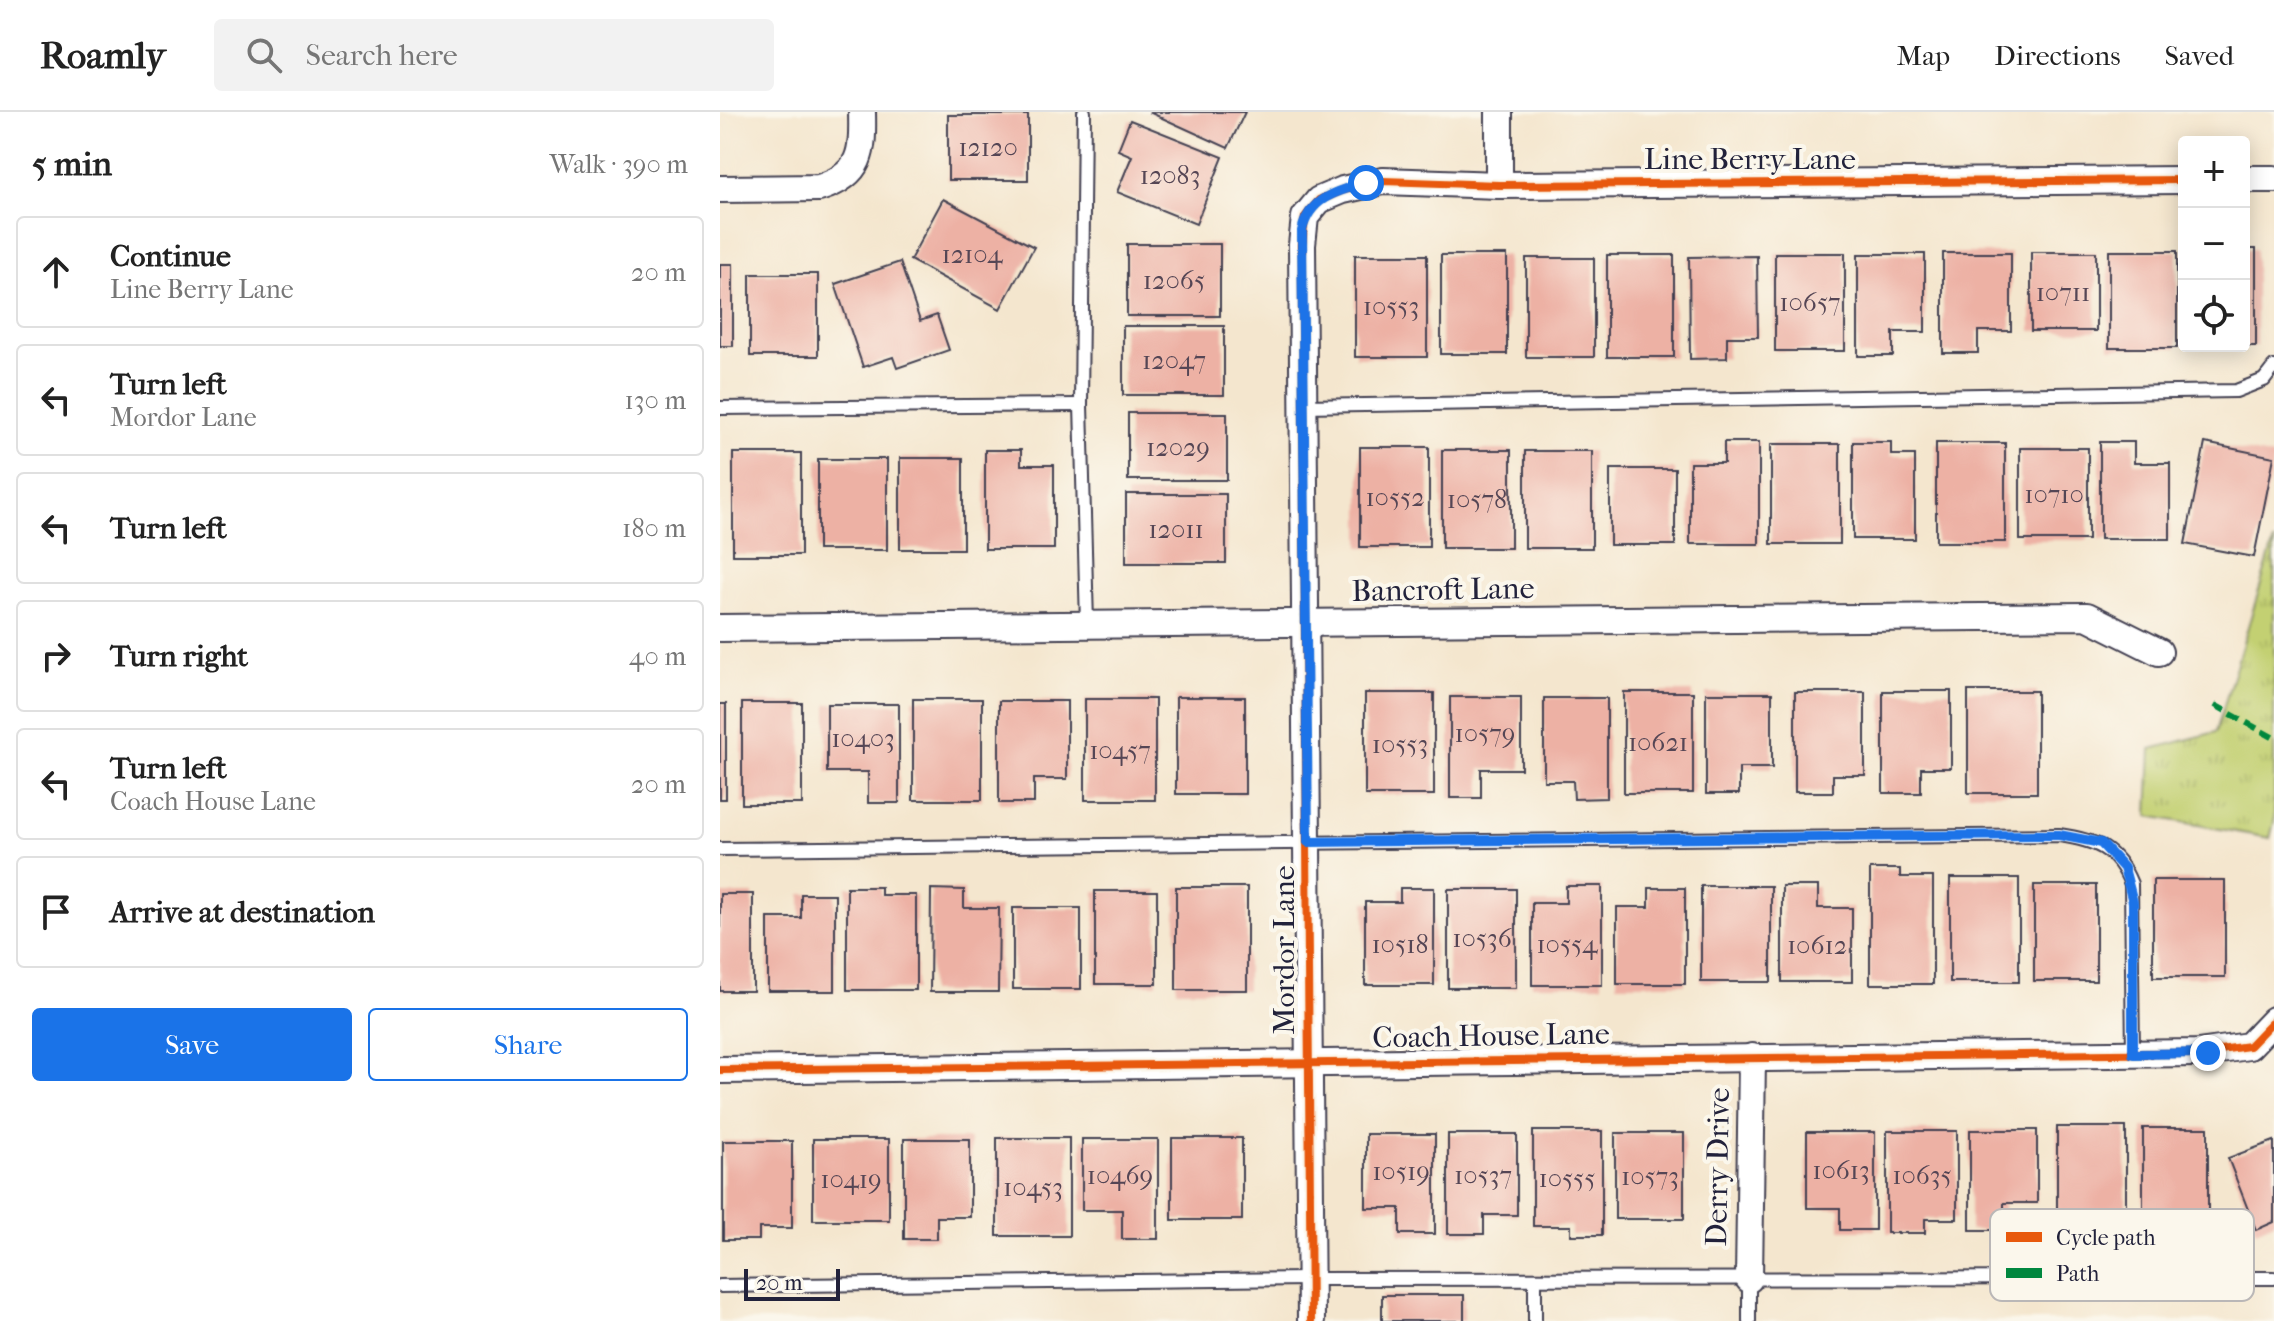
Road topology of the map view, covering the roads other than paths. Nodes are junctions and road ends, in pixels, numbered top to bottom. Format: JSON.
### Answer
{"nodes":[{"id":1,"x":862,"y":112,"type":"edge"},
{"id":2,"x":1084,"y":112,"type":"edge"},
{"id":3,"x":1499,"y":112,"type":"edge"},
{"id":4,"x":2250,"y":179,"type":"edge"},
{"id":5,"x":2274,"y":179,"type":"edge"},
{"id":6,"x":2178,"y":180,"type":"edge"},
{"id":7,"x":1499,"y":185,"type":"junction"},
{"id":8,"x":720,"y":189,"type":"edge"},
{"id":9,"x":1319,"y":200,"type":"joint"},
{"id":10,"x":2274,"y":367,"type":"edge"},
{"id":11,"x":1081,"y":405,"type":"junction"},
{"id":12,"x":1303,"y":406,"type":"junction"},
{"id":13,"x":720,"y":408,"type":"edge"},
{"id":14,"x":1087,"y":623,"type":"junction"},
{"id":15,"x":1304,"y":624,"type":"junction"},
{"id":16,"x":720,"y":628,"type":"edge"},
{"id":17,"x":2159,"y":652,"type":"dead end"},
{"id":18,"x":1308,"y":842,"type":"junction"},
{"id":19,"x":720,"y":849,"type":"edge"},
{"id":20,"x":2266,"y":1029,"type":"edge"},
{"id":21,"x":2133,"y":1054,"type":"junction"},
{"id":22,"x":1752,"y":1057,"type":"junction"},
{"id":23,"x":1308,"y":1061,"type":"junction"},
{"id":24,"x":720,"y":1070,"type":"edge"},
{"id":25,"x":2254,"y":1278,"type":"edge"},
{"id":26,"x":2274,"y":1278,"type":"edge"},
{"id":27,"x":1310,"y":1279,"type":"junction"},
{"id":28,"x":1749,"y":1279,"type":"junction"},
{"id":29,"x":1990,"y":1279,"type":"edge"},
{"id":30,"x":1535,"y":1280,"type":"junction"},
{"id":31,"x":720,"y":1286,"type":"edge"},
{"id":32,"x":1311,"y":1321,"type":"edge"},
{"id":33,"x":1535,"y":1321,"type":"edge"},
{"id":34,"x":1749,"y":1321,"type":"edge"}],
"edges":[{"from":1,"to":8,"type":"street"},
{"from":2,"to":11,"type":"lane"},
{"from":3,"to":7,"type":"street"},
{"from":4,"to":5,"type":"street"},
{"from":6,"to":7,"type":"street","name":"Line Berry Lane"},
{"from":7,"to":9,"type":"street","name":"Line Berry Lane"},
{"from":9,"to":12,"type":"street","name":"Mordor Lane"},
{"from":10,"to":12,"type":"lane"},
{"from":11,"to":13,"type":"lane"},
{"from":11,"to":14,"type":"lane"},
{"from":12,"to":15,"type":"street","name":"Mordor Lane"},
{"from":14,"to":15,"type":"street","name":"Bancroft Lane"},
{"from":14,"to":16,"type":"street","name":"Bancroft Lane"},
{"from":15,"to":17,"type":"street","name":"Bancroft Lane"},
{"from":15,"to":18,"type":"street","name":"Mordor Lane"},
{"from":18,"to":19,"type":"lane"},
{"from":18,"to":21,"type":"lane"},
{"from":18,"to":23,"type":"street","name":"Mordor Lane"},
{"from":20,"to":21,"type":"street","name":"Coach House Lane"},
{"from":21,"to":22,"type":"street","name":"Coach House Lane"},
{"from":22,"to":23,"type":"street","name":"Coach House Lane"},
{"from":22,"to":28,"type":"street","name":"Derry Drive"},
{"from":23,"to":24,"type":"street","name":"Coach House Lane"},
{"from":23,"to":27,"type":"street","name":"Mordor Lane"},
{"from":25,"to":26,"type":"lane"},
{"from":27,"to":30,"type":"lane"},
{"from":27,"to":31,"type":"lane"},
{"from":27,"to":32,"type":"street","name":"Mordor Lane"},
{"from":28,"to":29,"type":"lane"},
{"from":28,"to":30,"type":"lane"},
{"from":28,"to":34,"type":"lane"},
{"from":30,"to":33,"type":"lane"}]}
